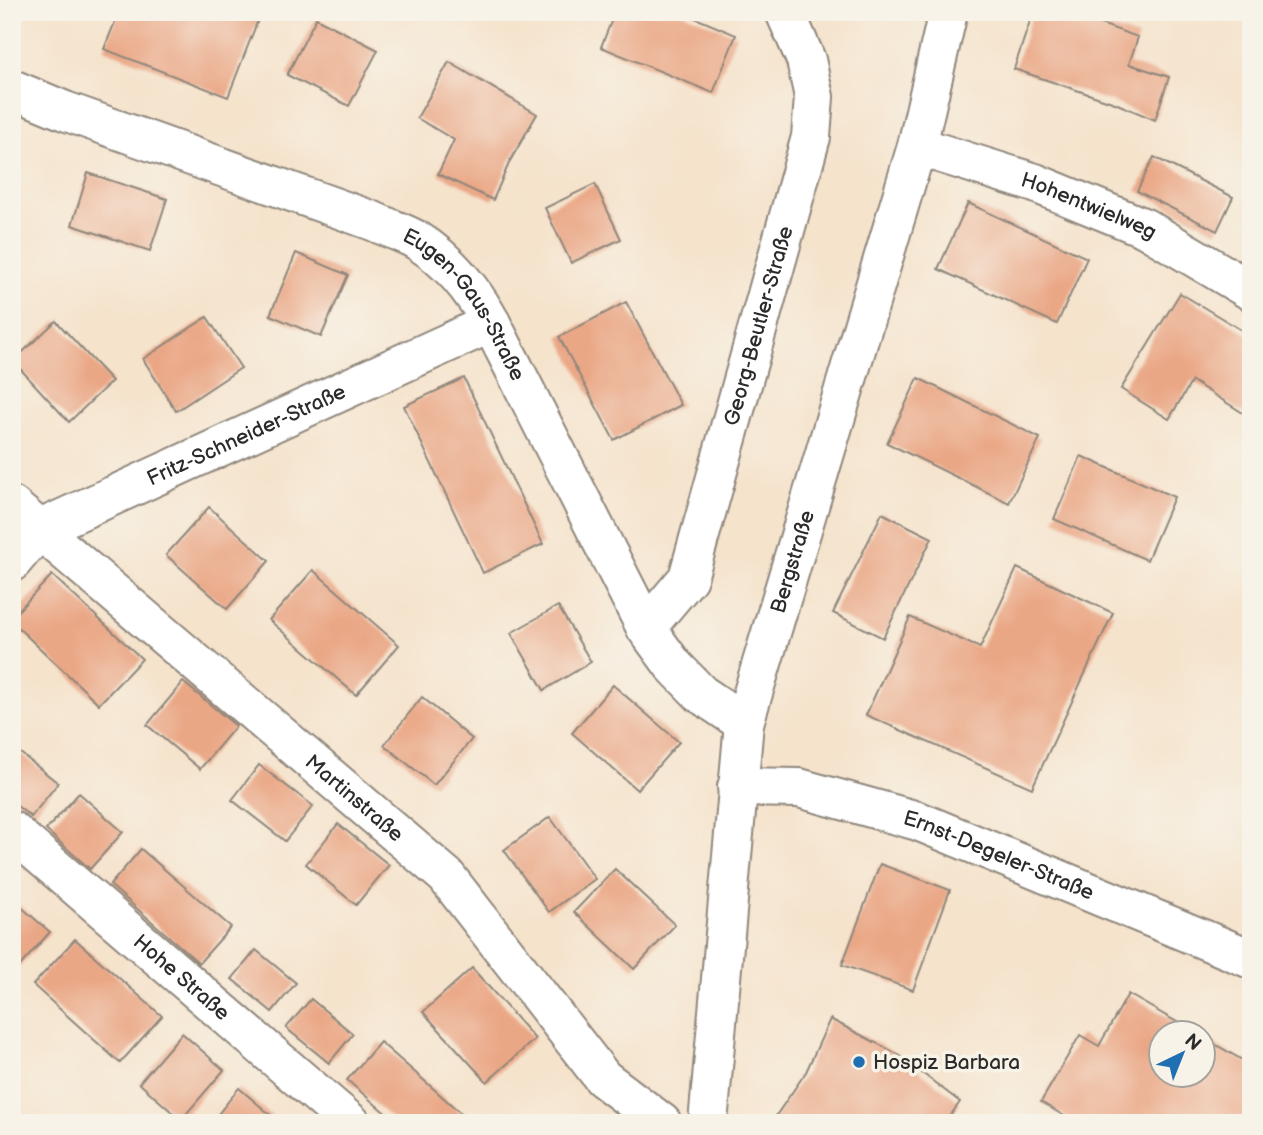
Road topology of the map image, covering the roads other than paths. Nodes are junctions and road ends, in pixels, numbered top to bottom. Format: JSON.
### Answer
{"nodes":[{"id":1,"x":785,"y":12,"type":"edge"},
{"id":2,"x":948,"y":12,"type":"edge"},
{"id":3,"x":12,"y":89,"type":"edge"},
{"id":4,"x":916,"y":146,"type":"junction"},
{"id":5,"x":1251,"y":292,"type":"edge"},
{"id":6,"x":491,"y":323,"type":"junction"},
{"id":7,"x":26,"y":517,"type":"edge"},
{"id":8,"x":12,"y":562,"type":"edge"},
{"id":9,"x":646,"y":628,"type":"junction"},
{"id":10,"x":744,"y":723,"type":"junction"},
{"id":11,"x":737,"y":787,"type":"junction"},
{"id":12,"x":12,"y":831,"type":"edge"},
{"id":13,"x":1251,"y":959,"type":"edge"},
{"id":14,"x":351,"y":1123,"type":"edge"},
{"id":15,"x":662,"y":1123,"type":"edge"},
{"id":16,"x":708,"y":1123,"type":"edge"}],
"edges":[{"from":1,"to":9,"type":"street","name":"Georg-Beutler-Straße"},
{"from":2,"to":4,"type":"street","name":"Bergstraße"},
{"from":3,"to":6,"type":"street","name":"Eugen-Gaus-Straße"},
{"from":4,"to":5,"type":"street","name":"Hohentwielweg"},
{"from":4,"to":10,"type":"street","name":"Bergstraße"},
{"from":6,"to":7,"type":"street","name":"Fritz-Schneider-Straße"},
{"from":6,"to":9,"type":"street","name":"Eugen-Gaus-Straße"},
{"from":7,"to":8,"type":"street","name":"Fritz-Schneider-Straße"},
{"from":7,"to":15,"type":"street","name":"Martinstraße"},
{"from":9,"to":10,"type":"street","name":"Eugen-Gaus-Straße"},
{"from":10,"to":11,"type":"street","name":"Bergstraße"},
{"from":11,"to":13,"type":"street","name":"Ernst-Degeler-Straße"},
{"from":11,"to":16,"type":"street","name":"Bergstraße"},
{"from":12,"to":14,"type":"street","name":"Hohe Straße"}]}
